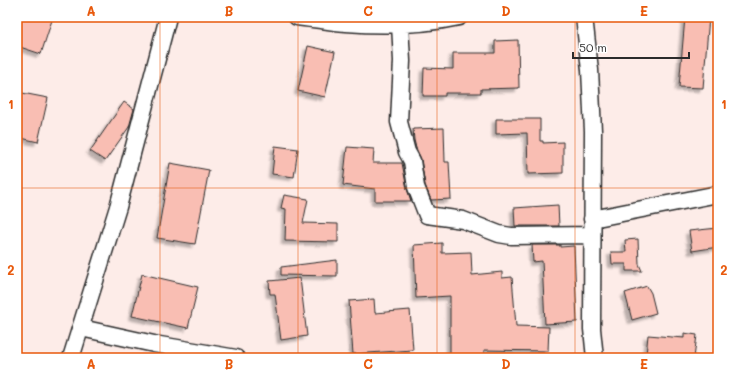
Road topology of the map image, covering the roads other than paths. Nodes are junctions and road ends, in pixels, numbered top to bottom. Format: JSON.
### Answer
{"nodes":[{"id":1,"x":168,"y":17,"type":"edge"},
{"id":2,"x":297,"y":17,"type":"edge"},
{"id":3,"x":459,"y":17,"type":"edge"},
{"id":4,"x":584,"y":17,"type":"edge"},
{"id":5,"x":400,"y":24,"type":"junction"},
{"id":6,"x":718,"y":194,"type":"edge"},
{"id":7,"x":592,"y":227,"type":"junction"},
{"id":8,"x":81,"y":328,"type":"junction"},
{"id":9,"x":71,"y":358,"type":"edge"},
{"id":10,"x":236,"y":358,"type":"edge"},
{"id":11,"x":595,"y":358,"type":"edge"}],
"edges":[{"from":1,"to":8,"type":"street"},
{"from":2,"to":5,"type":"street"},
{"from":3,"to":5,"type":"street"},
{"from":4,"to":7,"type":"street"},
{"from":5,"to":7,"type":"street"},
{"from":6,"to":7,"type":"street"},
{"from":7,"to":11,"type":"street"},
{"from":8,"to":9,"type":"street"},
{"from":8,"to":10,"type":"street"}]}
